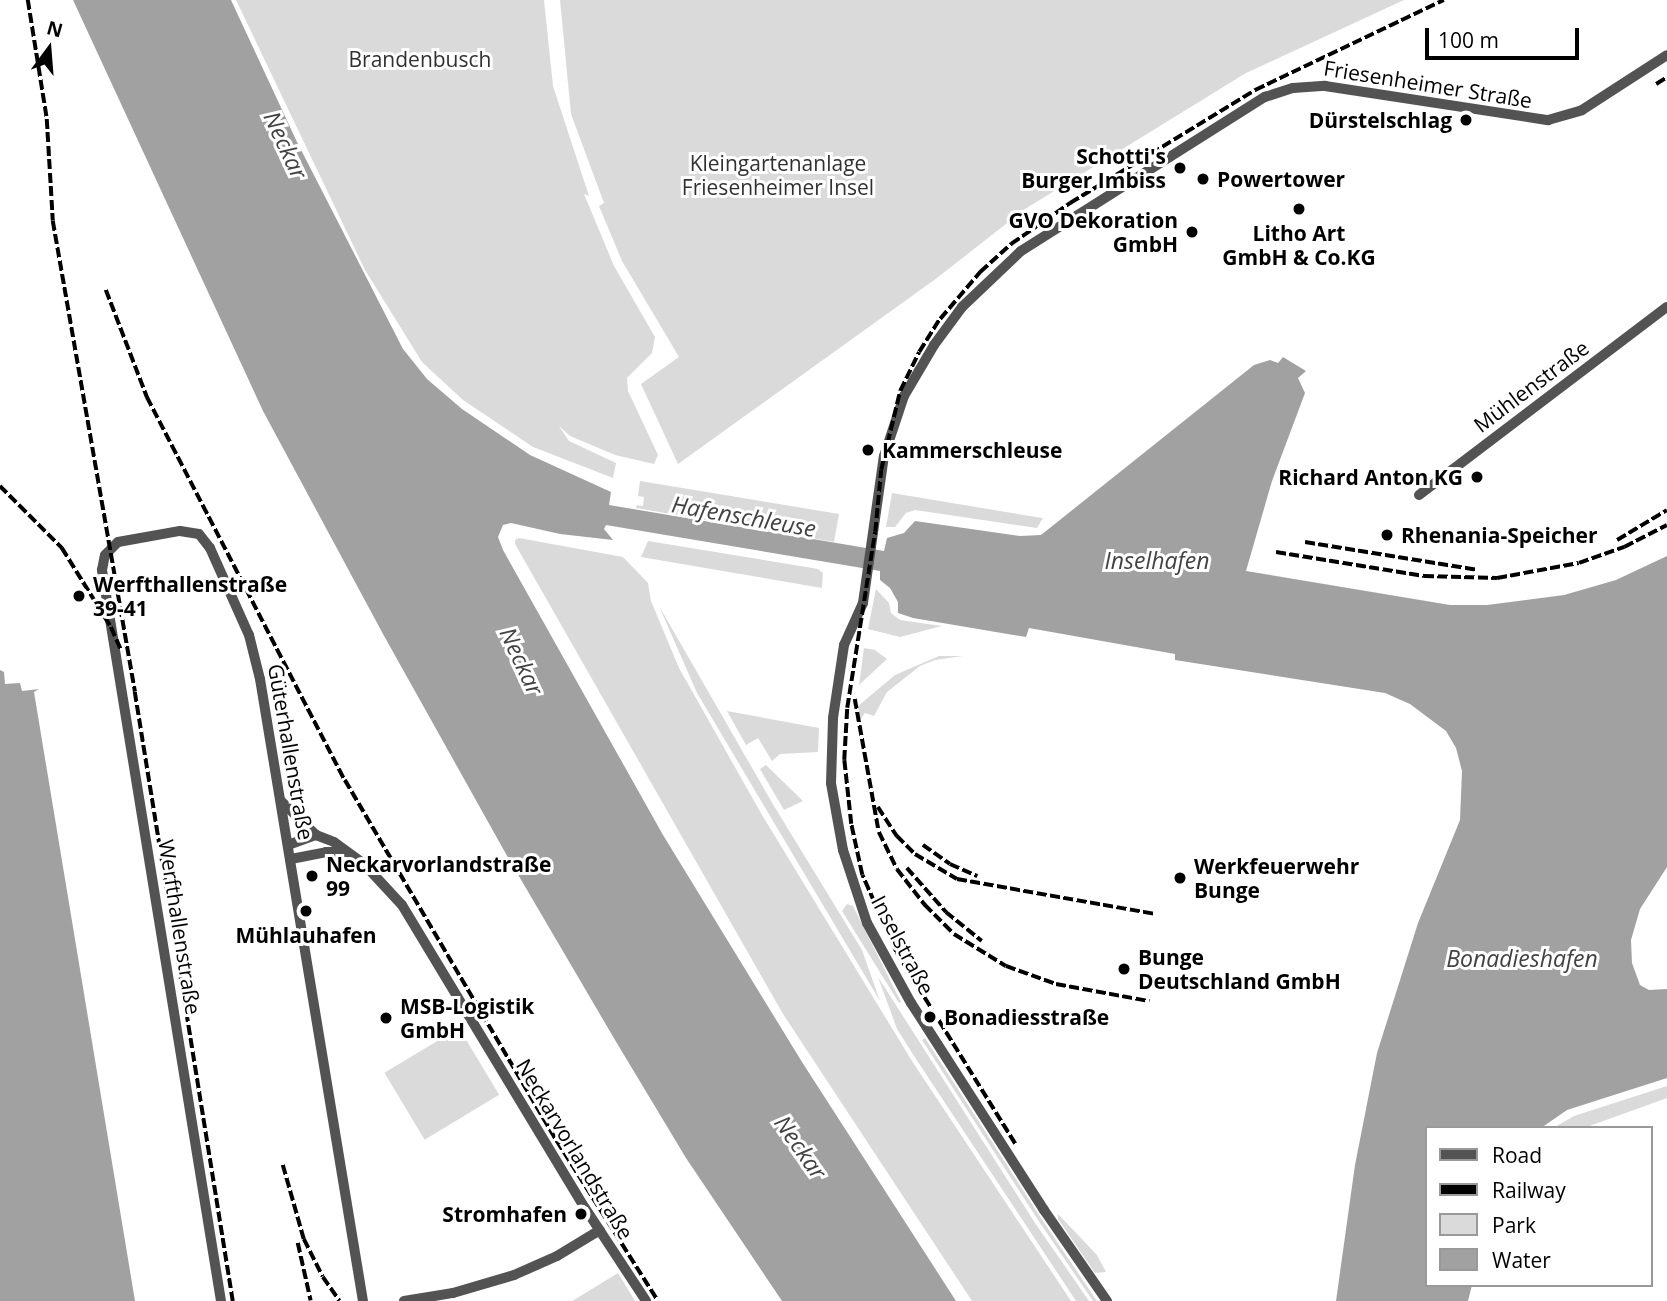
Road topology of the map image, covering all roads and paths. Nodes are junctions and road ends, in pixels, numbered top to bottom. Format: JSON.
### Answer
{"nodes":[{"id":1,"x":1667,"y":55,"type":"edge"},
{"id":2,"x":1667,"y":307,"type":"edge"},
{"id":3,"x":1419,"y":495,"type":"dead end"},
{"id":4,"x":877,"y":517,"type":"joint"},
{"id":5,"x":103,"y":559,"type":"joint"},
{"id":6,"x":281,"y":801,"type":"junction"},
{"id":7,"x":316,"y":835,"type":"junction"},
{"id":8,"x":289,"y":845,"type":"junction"},
{"id":9,"x":345,"y":852,"type":"junction"},
{"id":10,"x":291,"y":859,"type":"junction"},
{"id":11,"x":600,"y":1230,"type":"junction"},
{"id":12,"x":221,"y":1301,"type":"edge"},
{"id":13,"x":363,"y":1301,"type":"edge"},
{"id":14,"x":404,"y":1301,"type":"edge"},
{"id":15,"x":646,"y":1301,"type":"edge"},
{"id":16,"x":1107,"y":1301,"type":"edge"}],
"edges":[{"from":1,"to":4,"type":"street","name":"Friesenheimer Straße"},
{"from":2,"to":3,"type":"street","name":"Mühlenstraße"},
{"from":4,"to":16,"type":"street","name":"Inselstraße"},
{"from":5,"to":6,"type":"street","name":"Güterhallenstraße"},
{"from":5,"to":12,"type":"street","name":"Werfthallenstraße"},
{"from":6,"to":7,"type":"street","name":"Neckarvorlandstraße"},
{"from":6,"to":8,"type":"street","name":"Güterhallenstraße"},
{"from":7,"to":8,"type":"street"},
{"from":7,"to":9,"type":"street","name":"Neckarvorlandstraße"},
{"from":8,"to":10,"type":"street","name":"Güterhallenstraße"},
{"from":9,"to":10,"type":"street"},
{"from":9,"to":11,"type":"street","name":"Neckarvorlandstraße"},
{"from":10,"to":13,"type":"street","name":"Güterhallenstraße"},
{"from":11,"to":14,"type":"street"},
{"from":11,"to":15,"type":"street","name":"Neckarvorlandstraße"}]}
